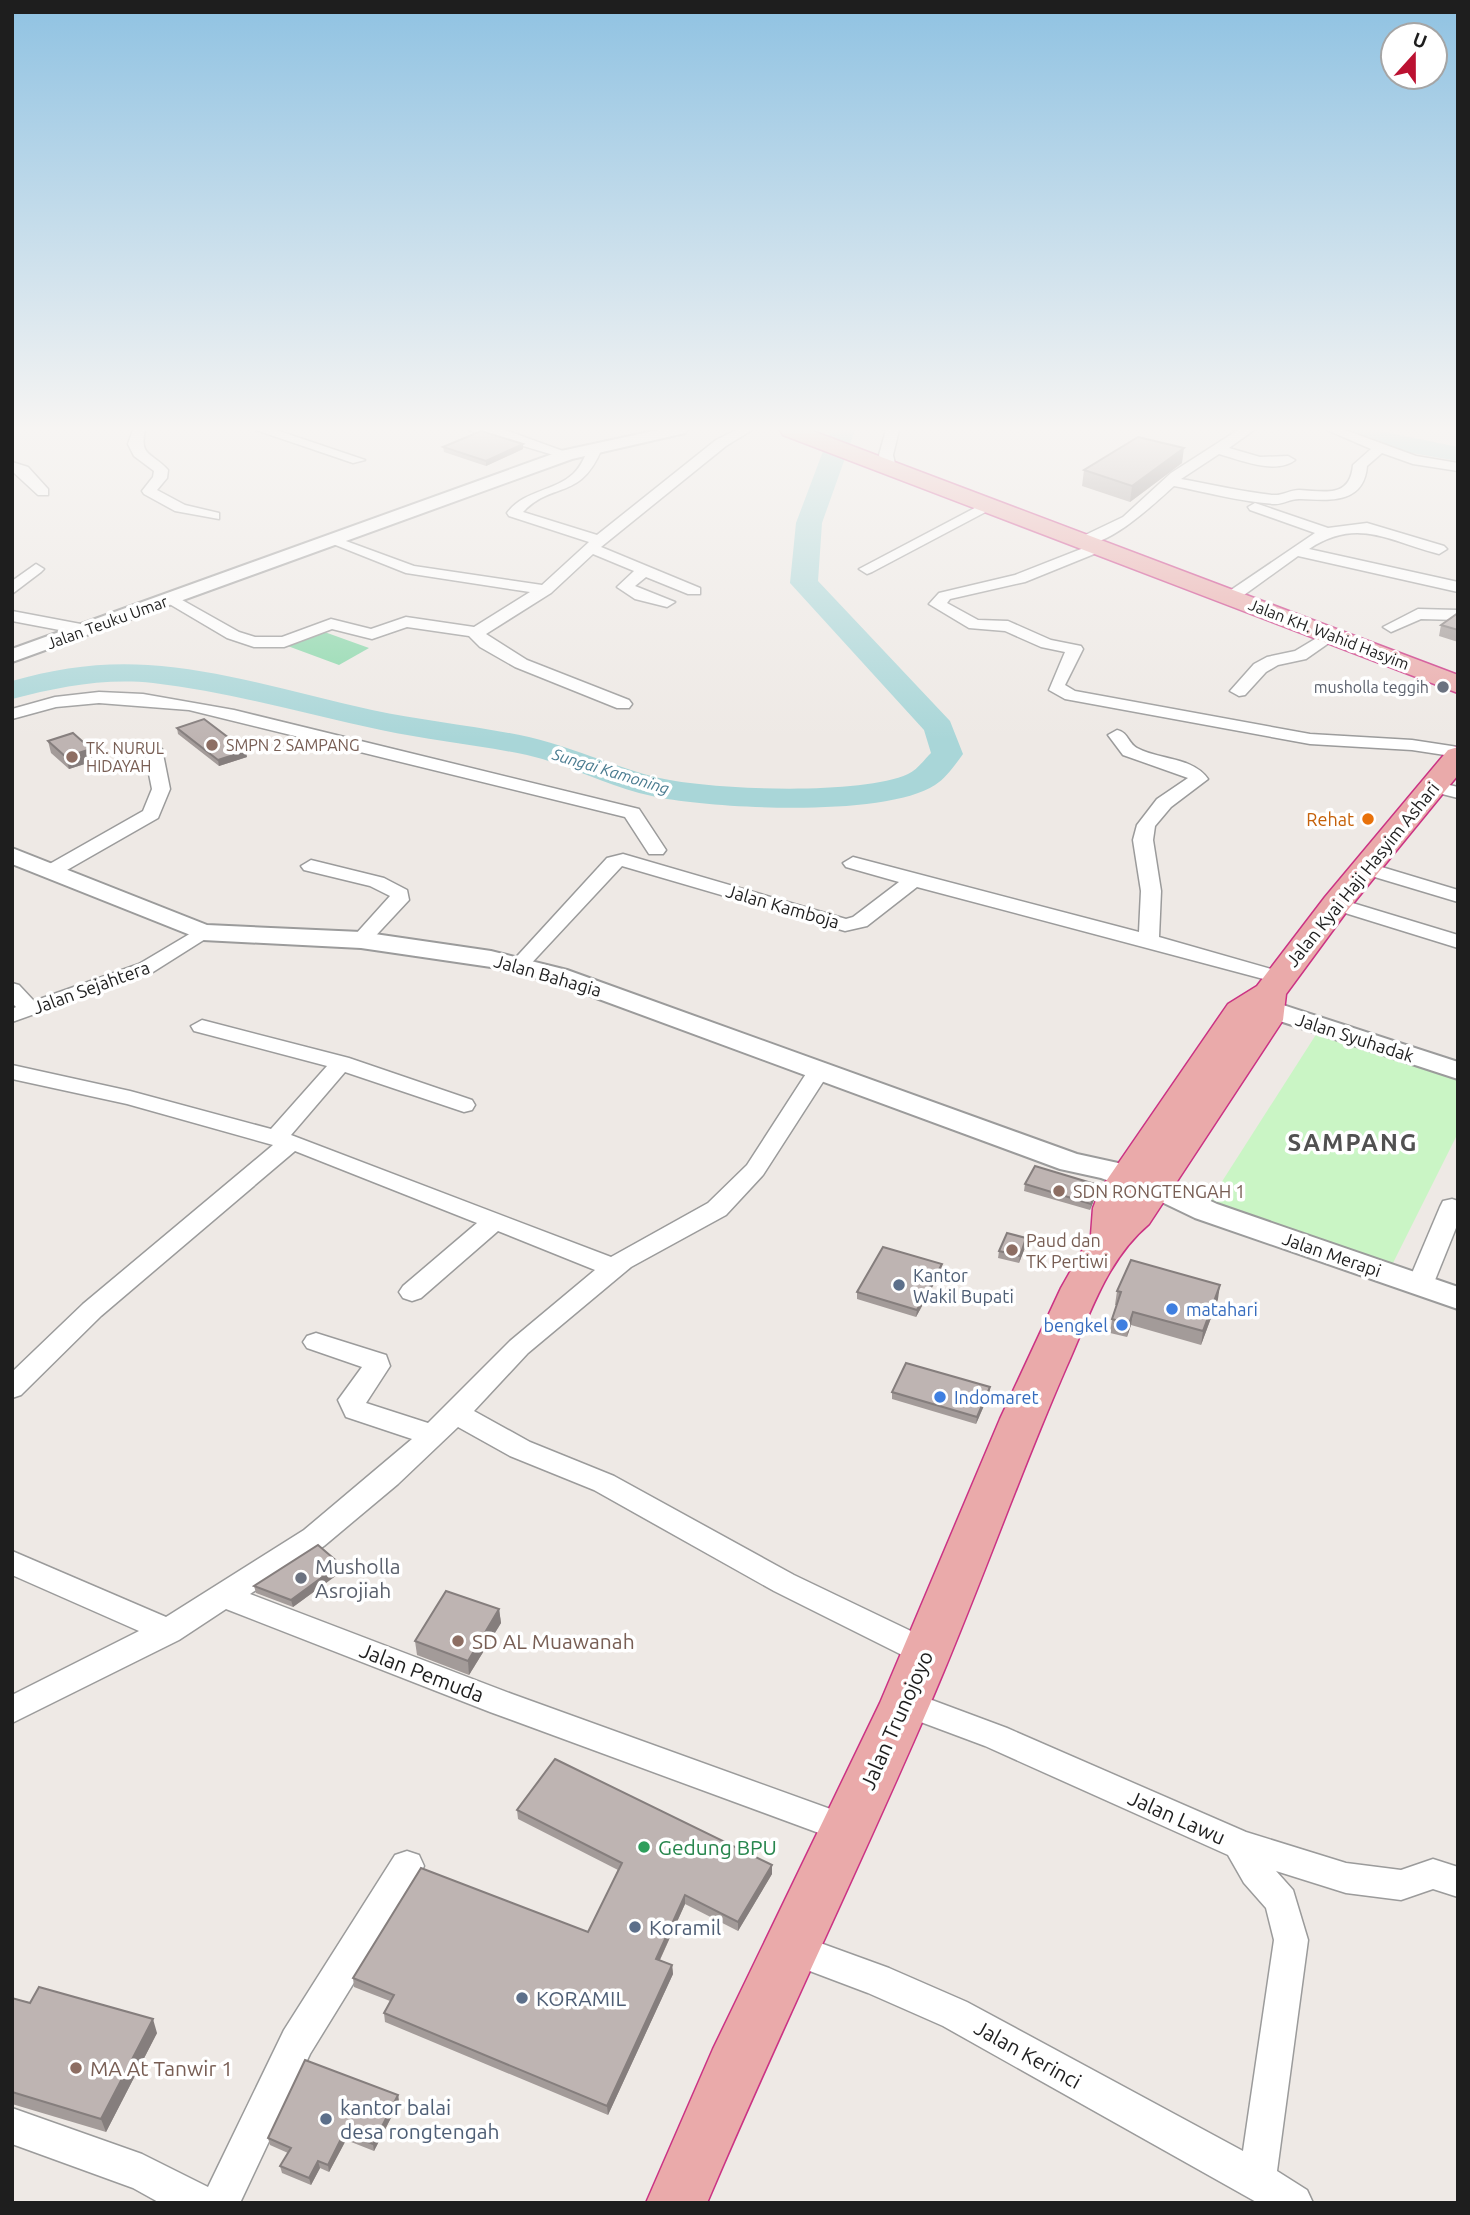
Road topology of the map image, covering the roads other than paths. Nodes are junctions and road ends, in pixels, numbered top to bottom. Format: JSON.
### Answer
{"nodes":[{"id":1,"x":349,"y":533,"type":"edge"},
{"id":2,"x":567,"y":533,"type":"edge"},
{"id":3,"x":609,"y":533,"type":"edge"},
{"id":4,"x":934,"y":533,"type":"edge"},
{"id":5,"x":1063,"y":533,"type":"edge"},
{"id":6,"x":1107,"y":533,"type":"edge"},
{"id":7,"x":1384,"y":533,"type":"edge"},
{"id":8,"x":1331,"y":534,"type":"edge"},
{"id":9,"x":330,"y":540,"type":"junction"},
{"id":10,"x":596,"y":544,"type":"junction"},
{"id":11,"x":1091,"y":544,"type":"junction"},
{"id":12,"x":1439,"y":549,"type":"dead end"},
{"id":13,"x":1297,"y":551,"type":"junction"},
{"id":14,"x":36,"y":569,"type":"dead end"},
{"id":15,"x":867,"y":569,"type":"dead end"},
{"id":16,"x":645,"y":570,"type":"junction"},
{"id":17,"x":1458,"y":587,"type":"edge"},
{"id":18,"x":12,"y":589,"type":"edge"},
{"id":19,"x":545,"y":590,"type":"junction"},
{"id":20,"x":694,"y":591,"type":"dead end"},
{"id":21,"x":1231,"y":597,"type":"junction"},
{"id":22,"x":169,"y":599,"type":"junction"},
{"id":23,"x":667,"y":602,"type":"dead end"},
{"id":24,"x":1458,"y":615,"type":"edge"},
{"id":25,"x":12,"y":616,"type":"edge"},
{"id":26,"x":1391,"y":627,"type":"dead end"},
{"id":27,"x":86,"y":630,"type":"junction"},
{"id":28,"x":474,"y":632,"type":"junction"},
{"id":29,"x":1330,"y":635,"type":"junction"},
{"id":30,"x":12,"y":656,"type":"edge"},
{"id":31,"x":1420,"y":669,"type":"junction"},
{"id":32,"x":1458,"y":678,"type":"edge"},
{"id":33,"x":1458,"y":685,"type":"edge"},
{"id":34,"x":1239,"y":691,"type":"dead end"},
{"id":35,"x":623,"y":704,"type":"dead end"},
{"id":36,"x":12,"y":714,"type":"edge"},
{"id":37,"x":1117,"y":735,"type":"dead end"},
{"id":38,"x":153,"y":749,"type":"dead end"},
{"id":39,"x":1458,"y":754,"type":"edge"},
{"id":40,"x":1445,"y":789,"type":"edge"},
{"id":41,"x":656,"y":850,"type":"dead end"},
{"id":42,"x":12,"y":855,"type":"edge"},
{"id":43,"x":853,"y":863,"type":"dead end"},
{"id":44,"x":311,"y":866,"type":"dead end"},
{"id":45,"x":1365,"y":868,"type":"junction"},
{"id":46,"x":53,"y":870,"type":"junction"},
{"id":47,"x":914,"y":880,"type":"junction"},
{"id":48,"x":1458,"y":896,"type":"edge"},
{"id":49,"x":1336,"y":904,"type":"junction"},
{"id":50,"x":203,"y":932,"type":"junction"},
{"id":51,"x":361,"y":940,"type":"junction"},
{"id":52,"x":1149,"y":940,"type":"junction"},
{"id":53,"x":1458,"y":942,"type":"edge"},
{"id":54,"x":519,"y":965,"type":"junction"},
{"id":55,"x":12,"y":989,"type":"edge"},
{"id":56,"x":1267,"y":996,"type":"junction"},
{"id":57,"x":21,"y":1013,"type":"edge"},
{"id":58,"x":202,"y":1026,"type":"dead end"},
{"id":59,"x":341,"y":1063,"type":"junction"},
{"id":60,"x":819,"y":1071,"type":"junction"},
{"id":61,"x":1458,"y":1071,"type":"edge"},
{"id":62,"x":12,"y":1072,"type":"edge"},
{"id":63,"x":464,"y":1105,"type":"dead end"},
{"id":64,"x":284,"y":1139,"type":"junction"},
{"id":65,"x":1131,"y":1197,"type":"junction"},
{"id":66,"x":1452,"y":1208,"type":"dead end"},
{"id":67,"x":495,"y":1222,"type":"junction"},
{"id":68,"x":618,"y":1265,"type":"junction"},
{"id":69,"x":1420,"y":1285,"type":"junction"},
{"id":70,"x":412,"y":1292,"type":"dead end"},
{"id":71,"x":1458,"y":1298,"type":"edge"},
{"id":72,"x":316,"y":1342,"type":"dead end"},
{"id":73,"x":12,"y":1388,"type":"edge"},
{"id":74,"x":455,"y":1413,"type":"junction"},
{"id":75,"x":432,"y":1435,"type":"junction"},
{"id":76,"x":12,"y":1562,"type":"edge"},
{"id":77,"x":223,"y":1596,"type":"junction"},
{"id":78,"x":168,"y":1632,"type":"junction"},
{"id":79,"x":927,"y":1653,"type":"junction"},
{"id":80,"x":905,"y":1703,"type":"junction"},
{"id":81,"x":12,"y":1710,"type":"edge"},
{"id":82,"x":846,"y":1829,"type":"junction"},
{"id":83,"x":1240,"y":1846,"type":"junction"},
{"id":84,"x":407,"y":1866,"type":"dead end"},
{"id":85,"x":1458,"y":1882,"type":"edge"},
{"id":86,"x":790,"y":1948,"type":"junction"},
{"id":87,"x":12,"y":2126,"type":"edge"},
{"id":88,"x":1280,"y":2195,"type":"edge"},
{"id":89,"x":199,"y":2203,"type":"edge"},
{"id":90,"x":220,"y":2203,"type":"edge"},
{"id":91,"x":676,"y":2203,"type":"edge"}],
"edges":[{"from":1,"to":9,"type":"street","name":"Jalan Teuku Umar"},
{"from":2,"to":10,"type":"street"},
{"from":3,"to":10,"type":"street"},
{"from":4,"to":15,"type":"street"},
{"from":5,"to":11,"type":"highway","name":"Jalan KH. Wahid Hasyim"},
{"from":6,"to":11,"type":"street"},
{"from":7,"to":12,"type":"street"},
{"from":8,"to":13,"type":"street"},
{"from":9,"to":19,"type":"street"},
{"from":9,"to":22,"type":"street","name":"Jalan Teuku Umar"},
{"from":10,"to":16,"type":"street"},
{"from":10,"to":19,"type":"street"},
{"from":11,"to":21,"type":"highway","name":"Jalan KH. Wahid Hasyim"},
{"from":11,"to":39,"type":"street"},
{"from":13,"to":17,"type":"street"},
{"from":13,"to":21,"type":"street"},
{"from":14,"to":18,"type":"street"},
{"from":16,"to":20,"type":"street"},
{"from":16,"to":23,"type":"street"},
{"from":19,"to":28,"type":"street"},
{"from":21,"to":29,"type":"highway","name":"Jalan KH. Wahid Hasyim"},
{"from":22,"to":27,"type":"street","name":"Jalan Teuku Umar"},
{"from":22,"to":28,"type":"street"},
{"from":24,"to":26,"type":"street"},
{"from":25,"to":27,"type":"street"},
{"from":27,"to":30,"type":"street","name":"Jalan Teuku Umar"},
{"from":28,"to":35,"type":"street"},
{"from":29,"to":31,"type":"highway","name":"Jalan KH. Wahid Hasyim"},
{"from":29,"to":34,"type":"street"},
{"from":31,"to":32,"type":"highway","name":"Jalan KH. Wahid Hasyim"},
{"from":31,"to":33,"type":"highway","name":"Jalan KH. Wahid Hasyim"},
{"from":36,"to":41,"type":"street"},
{"from":37,"to":52,"type":"street"},
{"from":38,"to":46,"type":"street"},
{"from":39,"to":40,"type":"highway","name":"Jalan Kyai Haji Hasyim Ashari"},
{"from":40,"to":45,"type":"highway","name":"Jalan Kyai Haji Hasyim Ashari"},
{"from":42,"to":46,"type":"street","name":"Jalan Bahagia"},
{"from":43,"to":47,"type":"street"},
{"from":44,"to":51,"type":"street"},
{"from":45,"to":48,"type":"street"},
{"from":45,"to":49,"type":"highway","name":"Jalan Kyai Haji Hasyim Ashari"},
{"from":46,"to":50,"type":"street","name":"Jalan Bahagia"},
{"from":47,"to":52,"type":"street"},
{"from":47,"to":54,"type":"street","name":"Jalan Kamboja"},
{"from":49,"to":53,"type":"street"},
{"from":49,"to":56,"type":"highway","name":"Jalan Kyai Haji Hasyim Ashari"},
{"from":50,"to":51,"type":"street","name":"Jalan Bahagia"},
{"from":50,"to":57,"type":"street","name":"Jalan Sejahtera"},
{"from":51,"to":54,"type":"street","name":"Jalan Bahagia"},
{"from":52,"to":56,"type":"street"},
{"from":54,"to":60,"type":"street","name":"Jalan Bahagia"},
{"from":55,"to":57,"type":"street"},
{"from":56,"to":61,"type":"street","name":"Jalan Syuhadak"},
{"from":56,"to":65,"type":"highway","name":"Jalan Kyai Haji Hasyim Ashari"},
{"from":58,"to":59,"type":"street"},
{"from":59,"to":63,"type":"street"},
{"from":59,"to":64,"type":"street"},
{"from":60,"to":65,"type":"street","name":"Jalan Bahagia"},
{"from":60,"to":68,"type":"street"},
{"from":62,"to":64,"type":"street"},
{"from":64,"to":67,"type":"street"},
{"from":64,"to":73,"type":"street"},
{"from":65,"to":69,"type":"street","name":"Jalan Merapi"},
{"from":65,"to":79,"type":"highway","name":"Jalan Trunojoyo"},
{"from":66,"to":69,"type":"street"},
{"from":67,"to":68,"type":"street"},
{"from":67,"to":70,"type":"street"},
{"from":68,"to":74,"type":"street"},
{"from":69,"to":71,"type":"street","name":"Jalan Merapi"},
{"from":72,"to":75,"type":"street"},
{"from":74,"to":75,"type":"street"},
{"from":74,"to":79,"type":"street"},
{"from":75,"to":77,"type":"street"},
{"from":76,"to":78,"type":"street"},
{"from":77,"to":78,"type":"street"},
{"from":77,"to":82,"type":"street","name":"Jalan Pemuda"},
{"from":78,"to":81,"type":"street"},
{"from":79,"to":80,"type":"highway","name":"Jalan Trunojoyo"},
{"from":80,"to":82,"type":"highway","name":"Jalan Trunojoyo"},
{"from":80,"to":83,"type":"street","name":"Jalan Lawu"},
{"from":82,"to":86,"type":"highway","name":"Jalan Trunojoyo"},
{"from":83,"to":85,"type":"street","name":"Jalan Lawu"},
{"from":83,"to":88,"type":"street"},
{"from":84,"to":90,"type":"street"},
{"from":86,"to":88,"type":"street","name":"Jalan Kerinci"},
{"from":86,"to":91,"type":"highway","name":"Jalan Trunojoyo"},
{"from":87,"to":89,"type":"street"}]}
